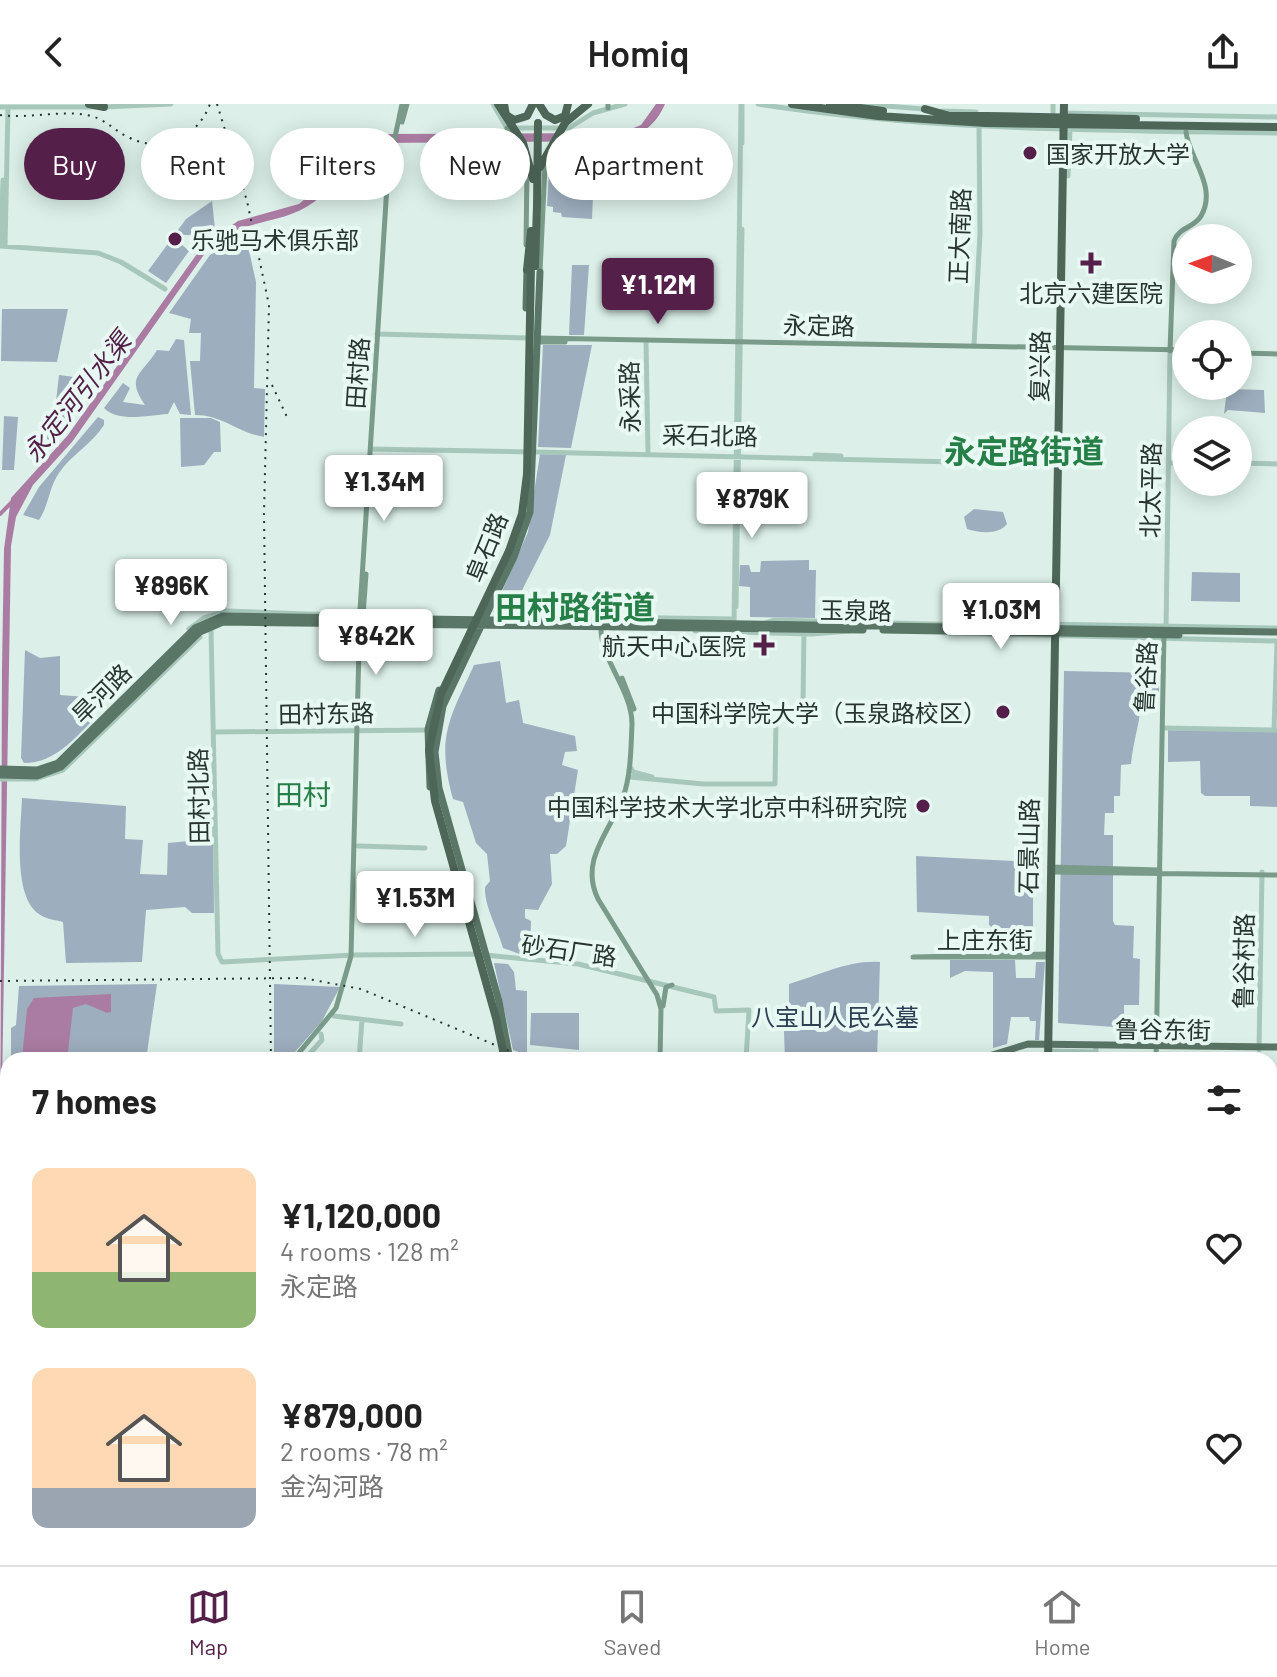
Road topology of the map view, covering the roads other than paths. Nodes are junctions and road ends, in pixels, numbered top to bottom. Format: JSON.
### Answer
{"nodes":[{"id":1,"x":89,"y":104,"type":"edge"},
{"id":2,"x":171,"y":104,"type":"edge"},
{"id":3,"x":404,"y":104,"type":"edge"},
{"id":4,"x":536,"y":104,"type":"edge"},
{"id":5,"x":568,"y":104,"type":"edge"},
{"id":6,"x":576,"y":104,"type":"edge"},
{"id":7,"x":588,"y":104,"type":"edge"},
{"id":8,"x":625,"y":104,"type":"edge"},
{"id":9,"x":742,"y":104,"type":"edge"},
{"id":10,"x":758,"y":104,"type":"edge"},
{"id":11,"x":792,"y":104,"type":"edge"},
{"id":12,"x":843,"y":104,"type":"edge"},
{"id":13,"x":861,"y":104,"type":"edge"},
{"id":14,"x":1053,"y":104,"type":"edge"},
{"id":15,"x":498,"y":105,"type":"edge"},
{"id":16,"x":608,"y":106,"type":"edge"},
{"id":17,"x":890,"y":106,"type":"edge"},
{"id":18,"x":4,"y":107,"type":"edge"},
{"id":19,"x":104,"y":107,"type":"junction"},
{"id":20,"x":832,"y":107,"type":"edge"},
{"id":21,"x":925,"y":109,"type":"junction"},
{"id":22,"x":1063,"y":109,"type":"edge"},
{"id":23,"x":1035,"y":113,"type":"junction"},
{"id":24,"x":1151,"y":115,"type":"junction"},
{"id":25,"x":1176,"y":116,"type":"junction"},
{"id":26,"x":1206,"y":116,"type":"junction"},
{"id":27,"x":855,"y":118,"type":"junction"},
{"id":28,"x":954,"y":120,"type":"junction"},
{"id":29,"x":984,"y":122,"type":"junction"},
{"id":30,"x":926,"y":125,"type":"junction"},
{"id":31,"x":1035,"y":125,"type":"junction"},
{"id":32,"x":1277,"y":125,"type":"edge"},
{"id":33,"x":567,"y":127,"type":"junction"},
{"id":34,"x":508,"y":128,"type":"edge"},
{"id":35,"x":530,"y":128,"type":"edge"},
{"id":36,"x":1063,"y":128,"type":"junction"},
{"id":37,"x":1151,"y":131,"type":"junction"},
{"id":38,"x":1179,"y":131,"type":"junction"},
{"id":39,"x":1206,"y":132,"type":"junction"},
{"id":40,"x":535,"y":177,"type":"junction"},
{"id":41,"x":529,"y":200,"type":"edge"},
{"id":42,"x":534,"y":206,"type":"junction"},
{"id":43,"x":2,"y":245,"type":"edge"},
{"id":44,"x":533,"y":268,"type":"junction"},
{"id":45,"x":379,"y":335,"type":"junction"},
{"id":46,"x":646,"y":340,"type":"junction"},
{"id":47,"x":533,"y":341,"type":"junction"},
{"id":48,"x":738,"y":341,"type":"junction"},
{"id":49,"x":974,"y":345,"type":"junction"},
{"id":50,"x":1058,"y":348,"type":"junction"},
{"id":51,"x":1170,"y":350,"type":"junction"},
{"id":52,"x":1252,"y":352,"type":"edge"},
{"id":53,"x":1277,"y":352,"type":"edge"},
{"id":54,"x":372,"y":449,"type":"junction"},
{"id":55,"x":525,"y":452,"type":"junction"},
{"id":56,"x":535,"y":452,"type":"junction"},
{"id":57,"x":648,"y":453,"type":"junction"},
{"id":58,"x":736,"y":455,"type":"junction"},
{"id":59,"x":1059,"y":461,"type":"junction"},
{"id":60,"x":1169,"y":463,"type":"joint"},
{"id":61,"x":1252,"y":463,"type":"edge"},
{"id":62,"x":1277,"y":464,"type":"edge"},
{"id":63,"x":315,"y":612,"type":"junction"},
{"id":64,"x":659,"y":618,"type":"junction"},
{"id":65,"x":329,"y":619,"type":"junction"},
{"id":66,"x":516,"y":619,"type":"junction"},
{"id":67,"x":360,"y":620,"type":"junction"},
{"id":68,"x":590,"y":620,"type":"junction"},
{"id":69,"x":669,"y":621,"type":"junction"},
{"id":70,"x":472,"y":622,"type":"junction"},
{"id":71,"x":485,"y":623,"type":"junction"},
{"id":72,"x":602,"y":623,"type":"junction"},
{"id":73,"x":764,"y":623,"type":"junction"},
{"id":74,"x":736,"y":624,"type":"junction"},
{"id":75,"x":313,"y":625,"type":"junction"},
{"id":76,"x":536,"y":625,"type":"junction"},
{"id":77,"x":574,"y":625,"type":"junction"},
{"id":78,"x":721,"y":625,"type":"junction"},
{"id":79,"x":1088,"y":625,"type":"junction"},
{"id":80,"x":634,"y":626,"type":"junction"},
{"id":81,"x":1232,"y":627,"type":"junction"},
{"id":82,"x":527,"y":628,"type":"junction"},
{"id":83,"x":689,"y":628,"type":"junction"},
{"id":84,"x":876,"y":628,"type":"junction"},
{"id":85,"x":211,"y":629,"type":"junction"},
{"id":86,"x":1100,"y":629,"type":"junction"},
{"id":87,"x":1201,"y":629,"type":"junction"},
{"id":88,"x":1052,"y":630,"type":"junction"},
{"id":89,"x":1262,"y":630,"type":"junction"},
{"id":90,"x":680,"y":631,"type":"junction"},
{"id":91,"x":1223,"y":631,"type":"junction"},
{"id":92,"x":804,"y":632,"type":"junction"},
{"id":93,"x":949,"y":633,"type":"junction"},
{"id":94,"x":1005,"y":633,"type":"junction"},
{"id":95,"x":1078,"y":633,"type":"junction"},
{"id":96,"x":1165,"y":634,"type":"junction"},
{"id":97,"x":995,"y":636,"type":"junction"},
{"id":98,"x":1277,"y":636,"type":"edge"},
{"id":99,"x":1092,"y":637,"type":"junction"},
{"id":100,"x":185,"y":652,"type":"junction"},
{"id":101,"x":171,"y":660,"type":"junction"},
{"id":102,"x":160,"y":664,"type":"junction"},
{"id":103,"x":148,"y":671,"type":"junction"},
{"id":104,"x":1163,"y":728,"type":"junction"},
{"id":105,"x":428,"y":729,"type":"junction"},
{"id":106,"x":360,"y":730,"type":"junction"},
{"id":107,"x":1276,"y":730,"type":"edge"},
{"id":108,"x":438,"y":731,"type":"junction"},
{"id":109,"x":215,"y":732,"type":"junction"},
{"id":110,"x":90,"y":736,"type":"junction"},
{"id":111,"x":78,"y":740,"type":"junction"},
{"id":112,"x":70,"y":752,"type":"junction"},
{"id":113,"x":631,"y":768,"type":"junction"},
{"id":114,"x":0,"y":771,"type":"edge"},
{"id":115,"x":16,"y":773,"type":"junction"},
{"id":116,"x":630,"y":777,"type":"junction"},
{"id":117,"x":656,"y":779,"type":"junction"},
{"id":118,"x":358,"y":846,"type":"junction"},
{"id":119,"x":425,"y":848,"type":"dead end"},
{"id":120,"x":1050,"y":870,"type":"junction"},
{"id":121,"x":1160,"y":871,"type":"junction"},
{"id":122,"x":1262,"y":873,"type":"junction"},
{"id":123,"x":1277,"y":873,"type":"edge"},
{"id":124,"x":476,"y":955,"type":"junction"},
{"id":125,"x":353,"y":956,"type":"junction"},
{"id":126,"x":1048,"y":956,"type":"junction"},
{"id":127,"x":486,"y":957,"type":"junction"},
{"id":128,"x":222,"y":962,"type":"joint"},
{"id":129,"x":642,"y":970,"type":"junction"},
{"id":130,"x":640,"y":977,"type":"junction"},
{"id":131,"x":650,"y":980,"type":"junction"},
{"id":132,"x":672,"y":985,"type":"junction"},
{"id":133,"x":663,"y":1007,"type":"junction"},
{"id":134,"x":334,"y":1016,"type":"junction"},
{"id":135,"x":362,"y":1020,"type":"junction"},
{"id":136,"x":401,"y":1024,"type":"dead end"},
{"id":137,"x":321,"y":1034,"type":"junction"},
{"id":138,"x":1157,"y":1046,"type":"junction"},
{"id":139,"x":1047,"y":1049,"type":"edge"},
{"id":140,"x":1259,"y":1049,"type":"junction"},
{"id":141,"x":1277,"y":1049,"type":"edge"},
{"id":142,"x":300,"y":1052,"type":"edge"},
{"id":143,"x":302,"y":1052,"type":"edge"},
{"id":144,"x":311,"y":1052,"type":"edge"},
{"id":145,"x":360,"y":1052,"type":"edge"},
{"id":146,"x":504,"y":1052,"type":"edge"},
{"id":147,"x":504,"y":1052,"type":"edge"},
{"id":148,"x":505,"y":1052,"type":"edge"},
{"id":149,"x":661,"y":1052,"type":"edge"},
{"id":150,"x":661,"y":1052,"type":"edge"},
{"id":151,"x":746,"y":1052,"type":"edge"},
{"id":152,"x":998,"y":1052,"type":"edge"},
{"id":153,"x":1006,"y":1052,"type":"edge"},
{"id":154,"x":1157,"y":1052,"type":"edge"}],
"edges":[{"from":1,"to":19,"type":"highway"},
{"from":2,"to":19,"type":"street"},
{"from":3,"to":45,"type":"main road","name":"田村路"},
{"from":4,"to":5,"type":"highway"},
{"from":4,"to":15,"type":"highway"},
{"from":4,"to":40,"type":"highway","name":"阜石路","bridge":true},
{"from":6,"to":33,"type":"highway"},
{"from":7,"to":33,"type":"highway"},
{"from":8,"to":16,"type":"street"},
{"from":9,"to":48,"type":"street"},
{"from":10,"to":27,"type":"street"},
{"from":11,"to":20,"type":"highway"},
{"from":12,"to":20,"type":"highway"},
{"from":13,"to":17,"type":"street"},
{"from":14,"to":22,"type":"street","name":"复兴路"},
{"from":15,"to":34,"type":"street"},
{"from":15,"to":40,"type":"highway","bridge":true},
{"from":16,"to":33,"type":"street"},
{"from":17,"to":21,"type":"street"},
{"from":18,"to":19,"type":"street"},
{"from":18,"to":43,"type":"street"},
{"from":20,"to":27,"type":"highway"},
{"from":20,"to":28,"type":"highway"},
{"from":21,"to":23,"type":"street"},
{"from":21,"to":28,"type":"highway"},
{"from":22,"to":23,"type":"street"},
{"from":22,"to":24,"type":"street"},
{"from":22,"to":36,"type":"highway","name":"复兴路"},
{"from":23,"to":31,"type":"highway"},
{"from":24,"to":25,"type":"street"},
{"from":24,"to":37,"type":"street"},
{"from":25,"to":26,"type":"street"},
{"from":25,"to":38,"type":"street"},
{"from":25,"to":38,"type":"street"},
{"from":26,"to":32,"type":"street"},
{"from":26,"to":39,"type":"street"},
{"from":27,"to":30,"type":"street"},
{"from":28,"to":29,"type":"highway"},
{"from":28,"to":30,"type":"highway"},
{"from":28,"to":31,"type":"highway"},
{"from":29,"to":30,"type":"street"},
{"from":29,"to":32,"type":"highway","bridge":true},
{"from":29,"to":36,"type":"street"},
{"from":29,"to":49,"type":"street","name":"正大南路"},
{"from":31,"to":36,"type":"highway"},
{"from":32,"to":39,"type":"street"},
{"from":33,"to":35,"type":"street"},
{"from":33,"to":40,"type":"highway","bridge":true},
{"from":33,"to":44,"type":"main road","name":"阜石路","bridge":true},
{"from":36,"to":37,"type":"street"},
{"from":36,"to":50,"type":"highway","name":"复兴路"},
{"from":36,"to":50,"type":"highway","name":"复兴路"},
{"from":37,"to":38,"type":"street"},
{"from":38,"to":39,"type":"street"},
{"from":38,"to":51,"type":"main road","name":"北太平路"},
{"from":40,"to":42,"type":"highway","name":"阜石路","bridge":true},
{"from":41,"to":44,"type":"main road","name":"阜石路","bridge":true},
{"from":42,"to":44,"type":"highway","name":"阜石路"},
{"from":42,"to":44,"type":"highway","name":"阜石路"},
{"from":43,"to":43,"type":"street"},
{"from":44,"to":47,"type":"main road","name":"阜石路"},
{"from":44,"to":47,"type":"main road","name":"阜石路"},
{"from":44,"to":148,"type":"highway","name":"阜石路","bridge":true},
{"from":45,"to":47,"type":"street","name":"永定路"},
{"from":45,"to":54,"type":"main road","name":"田村路"},
{"from":46,"to":47,"type":"main road","name":"永定路"},
{"from":46,"to":48,"type":"main road","name":"永定路"},
{"from":46,"to":57,"type":"street","name":"永采路"},
{"from":47,"to":55,"type":"main road","name":"阜石路"},
{"from":47,"to":56,"type":"main road","name":"阜石路"},
{"from":48,"to":49,"type":"main road","name":"永定路"},
{"from":48,"to":58,"type":"street"},
{"from":49,"to":50,"type":"main road","name":"永定路"},
{"from":50,"to":51,"type":"main road","name":"永定路"},
{"from":50,"to":59,"type":"highway","name":"复兴路"},
{"from":51,"to":60,"type":"street","name":"北太平路"},
{"from":52,"to":53,"type":"main road"},
{"from":54,"to":55,"type":"street","name":"采石北路"},
{"from":54,"to":67,"type":"main road","name":"田村路"},
{"from":55,"to":56,"type":"street","name":"采石北路"},
{"from":55,"to":70,"type":"main road","name":"阜石路"},
{"from":56,"to":57,"type":"street","name":"采石北路"},
{"from":56,"to":58,"type":"street","name":"采石北路"},
{"from":56,"to":71,"type":"main road","name":"阜石路"},
{"from":57,"to":58,"type":"street","name":"采石北路"},
{"from":58,"to":59,"type":"street","name":"采石北路"},
{"from":58,"to":74,"type":"street"},
{"from":59,"to":88,"type":"highway","name":"复兴路"},
{"from":59,"to":88,"type":"highway","name":"复兴路"},
{"from":60,"to":96,"type":"street","name":"北太平路"},
{"from":61,"to":62,"type":"street"},
{"from":63,"to":65,"type":"street"},
{"from":63,"to":67,"type":"street","name":"旱河路"},
{"from":63,"to":103,"type":"street","name":"旱河路"},
{"from":64,"to":66,"type":"street"},
{"from":64,"to":69,"type":"street"},
{"from":64,"to":74,"type":"street"},
{"from":65,"to":67,"type":"main road","name":"旱河路"},
{"from":65,"to":75,"type":"street"},
{"from":65,"to":101,"type":"main road","name":"旱河路"},
{"from":65,"to":102,"type":"main road","name":"旱河路"},
{"from":66,"to":68,"type":"main road","name":"玉泉路"},
{"from":66,"to":71,"type":"main road","name":"玉泉路"},
{"from":67,"to":70,"type":"main road","name":"旱河路"},
{"from":67,"to":75,"type":"street","name":"旱河路"},
{"from":67,"to":106,"type":"main road","name":"田村路"},
{"from":68,"to":72,"type":"main road","name":"玉泉路"},
{"from":68,"to":77,"type":"main road"},
{"from":69,"to":78,"type":"main road","name":"玉泉路"},
{"from":69,"to":80,"type":"main road","name":"玉泉路"},
{"from":70,"to":71,"type":"main road","name":"旱河路"},
{"from":70,"to":105,"type":"main road","name":"阜石路"},
{"from":71,"to":76,"type":"main road","name":"玉泉路"},
{"from":71,"to":82,"type":"street"},
{"from":71,"to":108,"type":"main road","name":"阜石路"},
{"from":72,"to":77,"type":"main road","name":"玉泉路"},
{"from":72,"to":80,"type":"main road","name":"玉泉路"},
{"from":72,"to":80,"type":"street"},
{"from":72,"to":80,"type":"main road","name":"玉泉路"},
{"from":72,"to":113,"type":"main road"},
{"from":72,"to":129,"type":"main road"},
{"from":73,"to":74,"type":"main road","name":"玉泉路"},
{"from":73,"to":84,"type":"main road","name":"玉泉路"},
{"from":73,"to":88,"type":"street"},
{"from":74,"to":78,"type":"main road","name":"玉泉路"},
{"from":74,"to":92,"type":"main road","name":"玉泉路"},
{"from":75,"to":85,"type":"street","name":"旱河路"},
{"from":76,"to":77,"type":"main road","name":"玉泉路"},
{"from":76,"to":82,"type":"street"},
{"from":77,"to":82,"type":"street"},
{"from":78,"to":83,"type":"main road","name":"玉泉路"},
{"from":79,"to":86,"type":"street"},
{"from":79,"to":88,"type":"street","name":"玉泉路"},
{"from":79,"to":96,"type":"street","name":"玉泉路"},
{"from":80,"to":83,"type":"main road","name":"玉泉路"},
{"from":80,"to":90,"type":"street"},
{"from":81,"to":87,"type":"street","name":"玉泉路"},
{"from":81,"to":89,"type":"street","name":"玉泉路"},
{"from":81,"to":91,"type":"main road"},
{"from":83,"to":90,"type":"street"},
{"from":84,"to":88,"type":"main road","name":"玉泉路"},
{"from":84,"to":92,"type":"main road","name":"玉泉路"},
{"from":84,"to":93,"type":"main road","name":"玉泉路"},
{"from":85,"to":100,"type":"street","name":"旱河路"},
{"from":85,"to":109,"type":"street","name":"田村北路"},
{"from":86,"to":88,"type":"main road","name":"玉泉路"},
{"from":86,"to":96,"type":"main road","name":"玉泉路"},
{"from":87,"to":91,"type":"main road","name":"玉泉路"},
{"from":87,"to":96,"type":"main road","name":"玉泉路"},
{"from":88,"to":94,"type":"main road","name":"玉泉路"},
{"from":88,"to":95,"type":"main road","name":"玉泉路"},
{"from":88,"to":97,"type":"street"},
{"from":88,"to":99,"type":"street","name":"玉泉路"},
{"from":88,"to":120,"type":"highway","name":"石景山路"},
{"from":88,"to":126,"type":"highway","name":"石景山路"},
{"from":89,"to":91,"type":"main road","name":"玉泉路"},
{"from":89,"to":98,"type":"main road","name":"玉泉路"},
{"from":90,"to":92,"type":"street"},
{"from":92,"to":117,"type":"street"},
{"from":93,"to":94,"type":"main road","name":"玉泉路"},
{"from":93,"to":97,"type":"street"},
{"from":94,"to":97,"type":"street"},
{"from":95,"to":96,"type":"main road","name":"玉泉路"},
{"from":95,"to":99,"type":"street"},
{"from":96,"to":98,"type":"main road","name":"玉泉路"},
{"from":96,"to":99,"type":"street","name":"玉泉路"},
{"from":96,"to":104,"type":"main road","name":"鲁谷路"},
{"from":96,"to":121,"type":"main road","name":"鲁谷路"},
{"from":98,"to":107,"type":"street"},
{"from":100,"to":101,"type":"street"},
{"from":100,"to":115,"type":"street","name":"旱河路"},
{"from":101,"to":110,"type":"main road","name":"旱河路"},
{"from":102,"to":103,"type":"street"},
{"from":102,"to":110,"type":"main road","name":"旱河路"},
{"from":103,"to":111,"type":"street","name":"旱河路"},
{"from":104,"to":107,"type":"street"},
{"from":104,"to":121,"type":"main road","name":"鲁谷路"},
{"from":105,"to":106,"type":"street","name":"田村东路"},
{"from":105,"to":108,"type":"street","name":"田村东路"},
{"from":105,"to":124,"type":"main road","name":"阜石路"},
{"from":106,"to":109,"type":"street","name":"田村东路"},
{"from":106,"to":118,"type":"main road","name":"田村路"},
{"from":106,"to":125,"type":"main road","name":"田村路"},
{"from":108,"to":127,"type":"main road","name":"阜石路"},
{"from":109,"to":128,"type":"street","name":"田村北路"},
{"from":110,"to":112,"type":"main road","name":"旱河路"},
{"from":110,"to":115,"type":"main road","name":"旱河路"},
{"from":111,"to":112,"type":"main road"},
{"from":111,"to":115,"type":"street","name":"旱河路"},
{"from":112,"to":115,"type":"main road","name":"旱河路"},
{"from":113,"to":116,"type":"main road"},
{"from":113,"to":117,"type":"street"},
{"from":114,"to":115,"type":"main road","name":"旱河路"},
{"from":116,"to":117,"type":"street"},
{"from":116,"to":131,"type":"main road"},
{"from":118,"to":119,"type":"street"},
{"from":118,"to":125,"type":"main road","name":"田村路"},
{"from":120,"to":121,"type":"main road"},
{"from":120,"to":126,"type":"highway","name":"石景山路"},
{"from":121,"to":122,"type":"main road"},
{"from":121,"to":138,"type":"main road","name":"鲁谷路"},
{"from":122,"to":123,"type":"main road"},
{"from":122,"to":140,"type":"street","name":"鲁谷村路"},
{"from":124,"to":125,"type":"street","name":"砂石厂路"},
{"from":124,"to":127,"type":"street","name":"砂石厂路"},
{"from":124,"to":146,"type":"main road","name":"阜石路"},
{"from":125,"to":128,"type":"street","name":"砂石厂路"},
{"from":125,"to":134,"type":"main road","name":"田村路"},
{"from":125,"to":142,"type":"main road","name":"田村路"},
{"from":126,"to":126,"type":"main road","name":"上庄东街"},
{"from":126,"to":139,"type":"highway","name":"石景山路"},
{"from":127,"to":130,"type":"street","name":"砂石厂路"},
{"from":127,"to":131,"type":"street","name":"砂石厂路"},
{"from":127,"to":147,"type":"main road","name":"阜石路"},
{"from":129,"to":130,"type":"main road"},
{"from":129,"to":131,"type":"main road"},
{"from":130,"to":131,"type":"street","name":"砂石厂路"},
{"from":131,"to":132,"type":"street","name":"砂石厂路"},
{"from":131,"to":133,"type":"main road"},
{"from":131,"to":149,"type":"main road"},
{"from":132,"to":133,"type":"main road"},
{"from":132,"to":151,"type":"street","name":"砂石厂路"},
{"from":133,"to":150,"type":"main road"},
{"from":134,"to":135,"type":"street"},
{"from":134,"to":137,"type":"main road","name":"田村路"},
{"from":135,"to":136,"type":"street"},
{"from":135,"to":145,"type":"street"},
{"from":137,"to":143,"type":"main road","name":"田村路"},
{"from":137,"to":144,"type":"street"},
{"from":138,"to":139,"type":"main road","name":"鲁谷东街"},
{"from":138,"to":139,"type":"main road","name":"鲁谷东街"},
{"from":138,"to":140,"type":"main road","name":"鲁谷东街"},
{"from":138,"to":154,"type":"main road","name":"鲁谷路"},
{"from":139,"to":152,"type":"main road"},
{"from":139,"to":153,"type":"main road"},
{"from":140,"to":141,"type":"main road","name":"鲁谷东街"}]}
